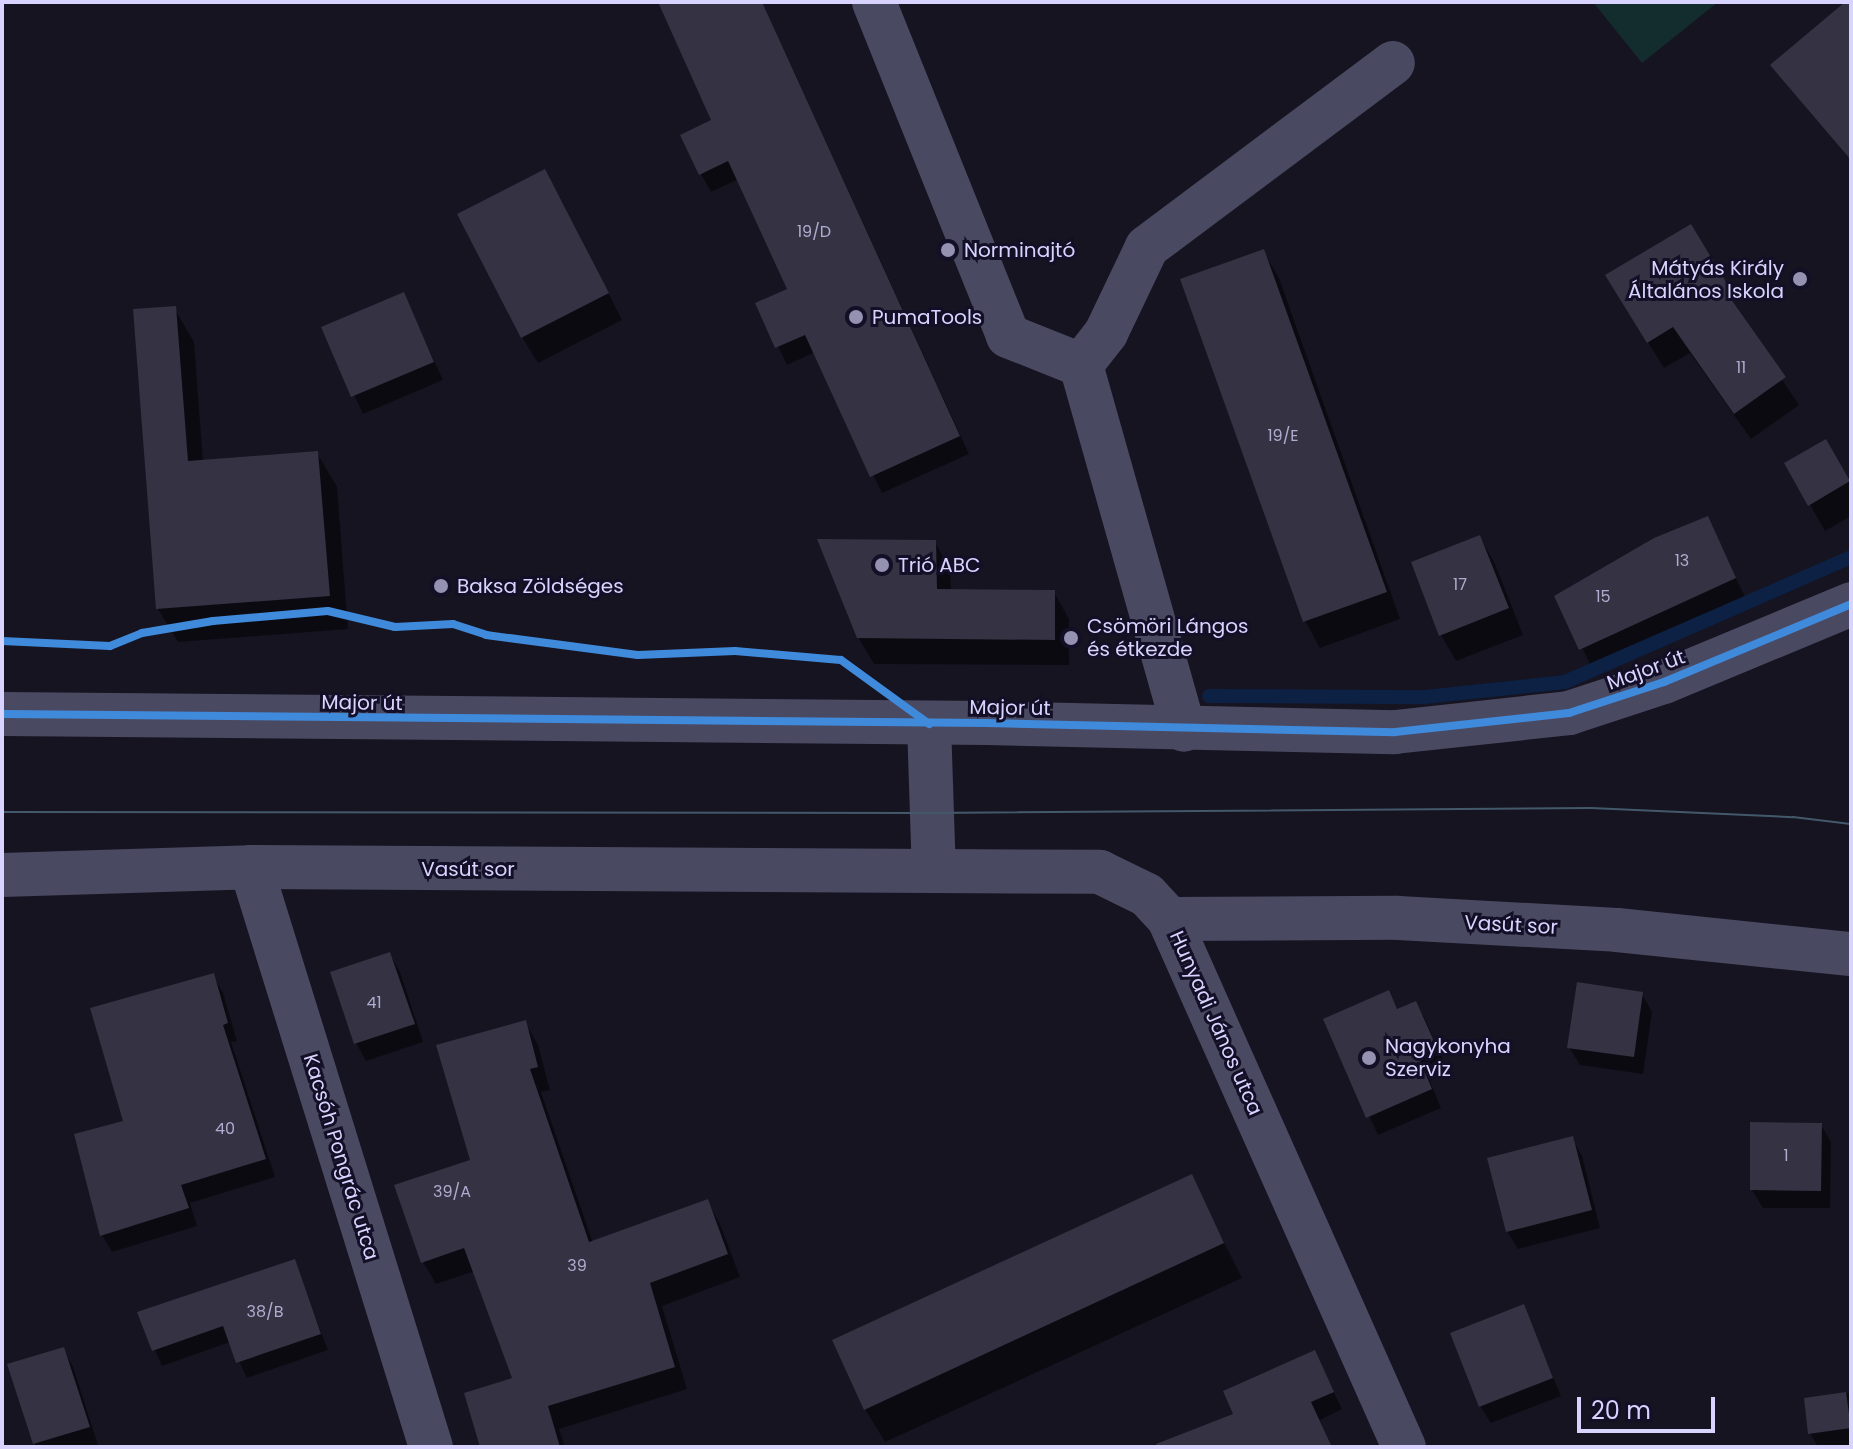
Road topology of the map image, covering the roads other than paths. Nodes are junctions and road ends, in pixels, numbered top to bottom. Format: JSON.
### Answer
{"nodes":[{"id":1,"x":874,"y":2,"type":"edge"},
{"id":2,"x":1393,"y":63,"type":"dead end"},
{"id":3,"x":1081,"y":365,"type":"junction"},
{"id":4,"x":1851,"y":604,"type":"edge"},
{"id":5,"x":2,"y":714,"type":"edge"},
{"id":6,"x":929,"y":724,"type":"junction"},
{"id":7,"x":1184,"y":730,"type":"junction"},
{"id":8,"x":251,"y":867,"type":"junction"},
{"id":9,"x":934,"y":871,"type":"junction"},
{"id":10,"x":2,"y":875,"type":"edge"},
{"id":11,"x":1169,"y":919,"type":"junction"},
{"id":12,"x":1851,"y":954,"type":"edge"},
{"id":13,"x":431,"y":1447,"type":"edge"},
{"id":14,"x":1404,"y":1447,"type":"edge"}],
"edges":[{"from":1,"to":3,"type":"street"},
{"from":2,"to":3,"type":"street"},
{"from":3,"to":7,"type":"street"},
{"from":4,"to":7,"type":"street","name":"Major út"},
{"from":5,"to":6,"type":"street","name":"Major út"},
{"from":6,"to":7,"type":"street","name":"Major út"},
{"from":6,"to":9,"type":"street"},
{"from":8,"to":9,"type":"street","name":"Vasút sor"},
{"from":8,"to":10,"type":"street","name":"Vasút sor"},
{"from":8,"to":13,"type":"street","name":"Kacsóh Pongrác utca"},
{"from":9,"to":11,"type":"street","name":"Hunyadi János utca"},
{"from":11,"to":12,"type":"street","name":"Vasút sor"},
{"from":11,"to":14,"type":"street","name":"Hunyadi János utca"}]}
